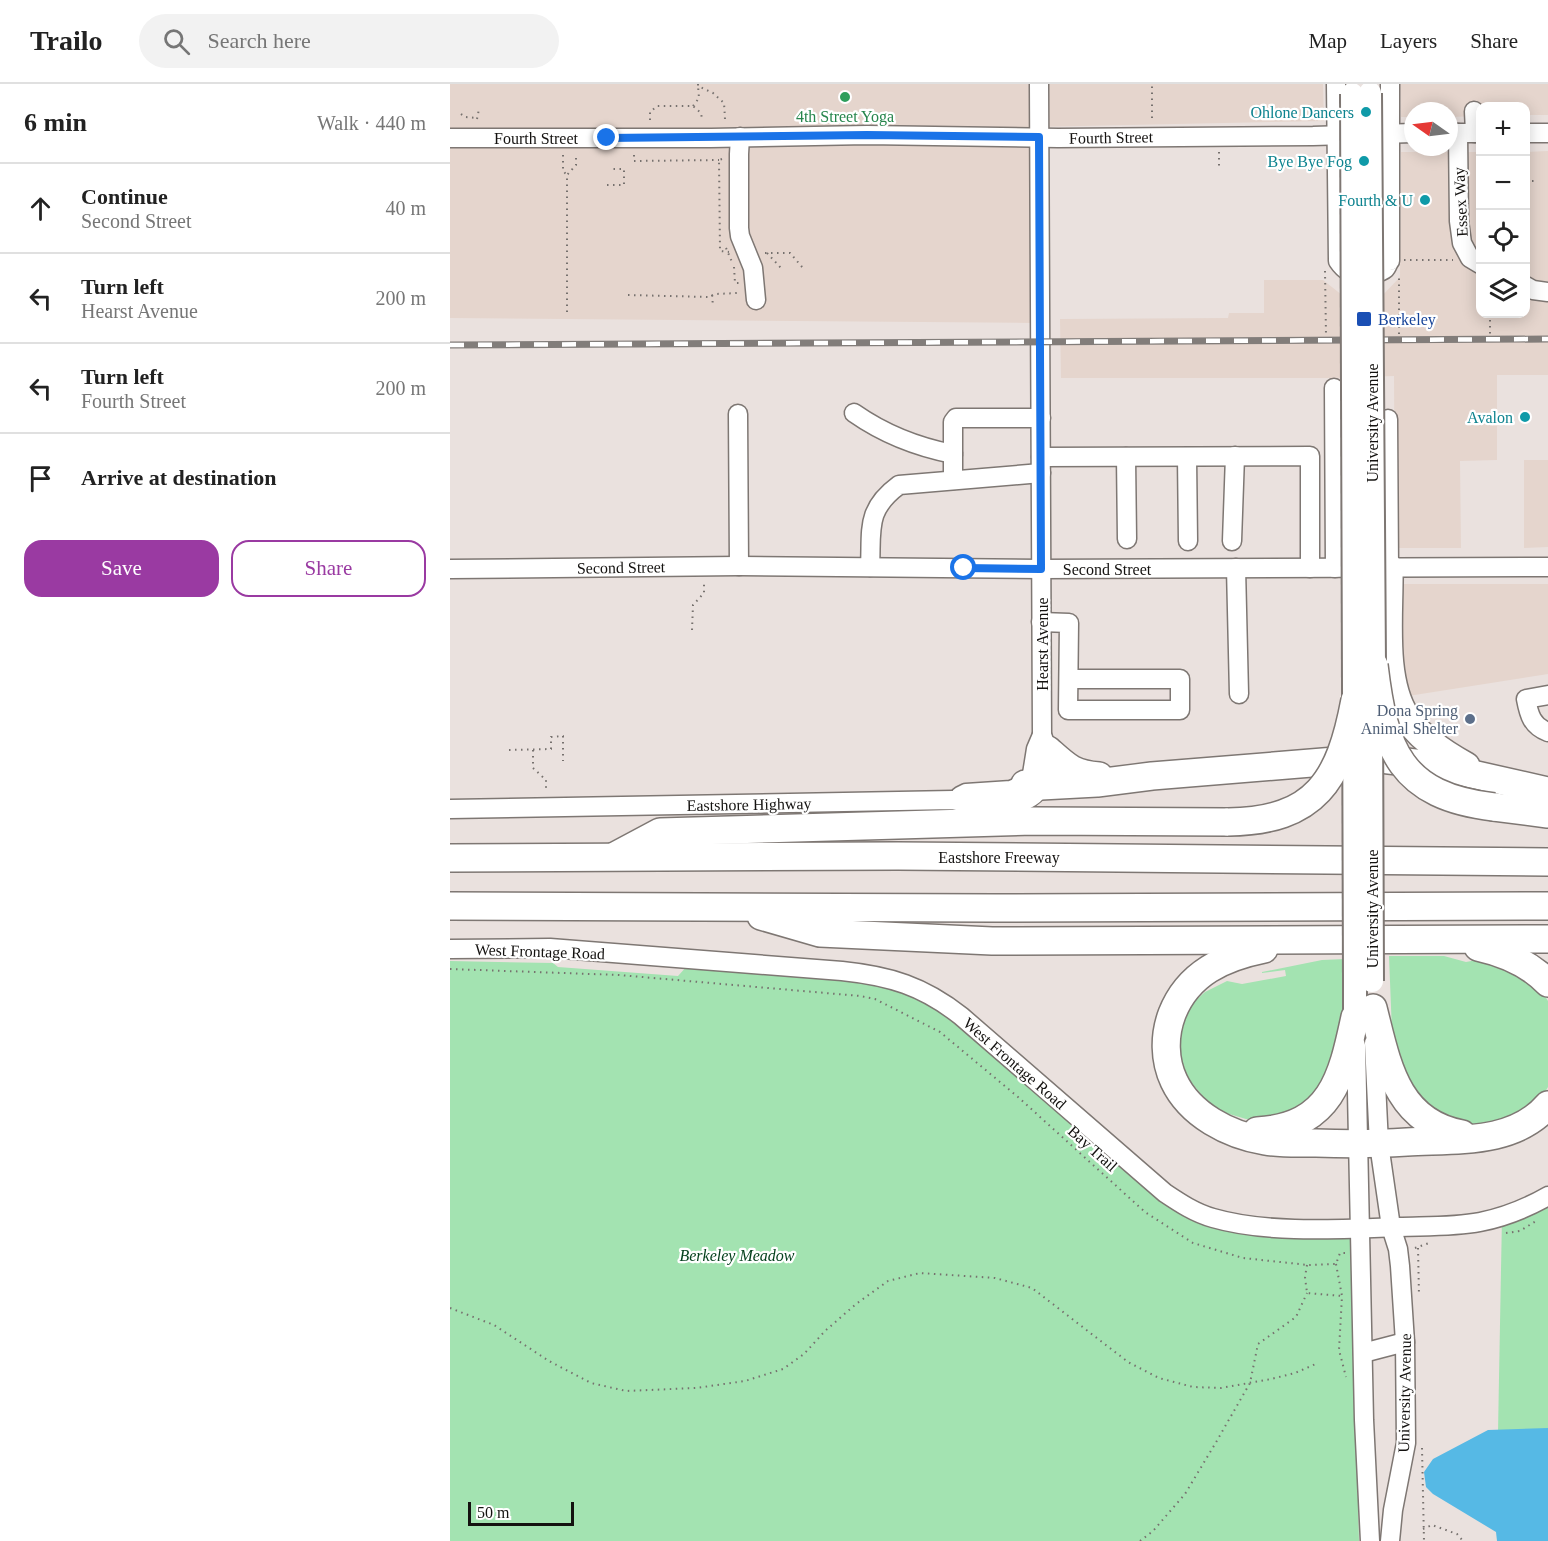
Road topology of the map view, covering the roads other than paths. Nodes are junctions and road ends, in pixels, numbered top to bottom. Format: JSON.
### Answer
{"nodes":[{"id":1,"x":1039,"y":84,"type":"edge"},
{"id":2,"x":1362,"y":87,"type":"edge"},
{"id":3,"x":1474,"y":111,"type":"dead end"},
{"id":4,"x":1390,"y":133,"type":"junction"},
{"id":5,"x":1466,"y":133,"type":"edge"},
{"id":6,"x":1530,"y":133,"type":"edge"},
{"id":7,"x":1548,"y":133,"type":"edge"},
{"id":8,"x":1404,"y":134,"type":"edge"},
{"id":9,"x":1337,"y":135,"type":"junction"},
{"id":10,"x":740,"y":137,"type":"junction"},
{"id":11,"x":1039,"y":137,"type":"junction"},
{"id":12,"x":450,"y":138,"type":"edge"},
{"id":13,"x":1475,"y":261,"type":"edge"},
{"id":14,"x":1530,"y":288,"type":"edge"},
{"id":15,"x":1548,"y":291,"type":"edge"},
{"id":16,"x":749,"y":294,"type":"road end"},
{"id":17,"x":1334,"y":388,"type":"dead end"},
{"id":18,"x":854,"y":413,"type":"dead end"},
{"id":19,"x":738,"y":414,"type":"dead end"},
{"id":20,"x":1041,"y":418,"type":"junction"},
{"id":21,"x":1388,"y":419,"type":"dead end"},
{"id":22,"x":953,"y":454,"type":"junction"},
{"id":23,"x":1235,"y":456,"type":"junction"},
{"id":24,"x":1126,"y":457,"type":"junction"},
{"id":25,"x":1187,"y":457,"type":"junction"},
{"id":26,"x":1041,"y":465,"type":"junction"},
{"id":27,"x":953,"y":480,"type":"junction"},
{"id":28,"x":1127,"y":539,"type":"dead end"},
{"id":29,"x":1188,"y":541,"type":"dead end"},
{"id":30,"x":1232,"y":541,"type":"dead end"},
{"id":31,"x":739,"y":566,"type":"junction"},
{"id":32,"x":870,"y":567,"type":"junction"},
{"id":33,"x":1548,"y":567,"type":"edge"},
{"id":34,"x":1236,"y":568,"type":"junction"},
{"id":35,"x":1310,"y":568,"type":"junction"},
{"id":36,"x":1335,"y":568,"type":"junction"},
{"id":37,"x":1389,"y":568,"type":"junction"},
{"id":38,"x":450,"y":569,"type":"edge"},
{"id":39,"x":1041,"y":569,"type":"junction"},
{"id":40,"x":1041,"y":622,"type":"junction"},
{"id":41,"x":1374,"y":665,"type":"junction"},
{"id":42,"x":1069,"y":679,"type":"junction"},
{"id":43,"x":1239,"y":694,"type":"dead end"},
{"id":44,"x":1548,"y":695,"type":"edge"},
{"id":45,"x":1355,"y":700,"type":"junction"},
{"id":46,"x":1548,"y":732,"type":"edge"},
{"id":47,"x":1045,"y":743,"type":"junction"},
{"id":48,"x":1152,"y":776,"type":"junction"},
{"id":49,"x":1033,"y":785,"type":"junction"},
{"id":50,"x":1518,"y":785,"type":"junction"},
{"id":51,"x":1548,"y":792,"type":"edge"},
{"id":52,"x":450,"y":809,"type":"edge"},
{"id":53,"x":1548,"y":814,"type":"edge"},
{"id":54,"x":450,"y":858,"type":"edge"},
{"id":55,"x":610,"y":858,"type":"junction"},
{"id":56,"x":1548,"y":862,"type":"edge"},
{"id":57,"x":450,"y":906,"type":"edge"},
{"id":58,"x":725,"y":906,"type":"junction"},
{"id":59,"x":1548,"y":906,"type":"edge"},
{"id":60,"x":1418,"y":939,"type":"junction"},
{"id":61,"x":1548,"y":939,"type":"edge"},
{"id":62,"x":1343,"y":940,"type":"junction"},
{"id":63,"x":450,"y":949,"type":"edge"},
{"id":64,"x":1364,"y":980,"type":"junction"},
{"id":65,"x":1548,"y":983,"type":"edge"},
{"id":66,"x":1364,"y":1013,"type":"junction"},
{"id":67,"x":1548,"y":1105,"type":"edge"},
{"id":68,"x":1227,"y":1128,"type":"junction"},
{"id":69,"x":1502,"y":1133,"type":"junction"},
{"id":70,"x":1368,"y":1144,"type":"junction"},
{"id":71,"x":1548,"y":1196,"type":"edge"},
{"id":72,"x":1391,"y":1227,"type":"junction"},
{"id":73,"x":1359,"y":1228,"type":"junction"},
{"id":74,"x":1405,"y":1342,"type":"junction"},
{"id":75,"x":1363,"y":1353,"type":"junction"},
{"id":76,"x":1370,"y":1541,"type":"edge"},
{"id":77,"x":1390,"y":1541,"type":"edge"}],
"edges":[{"from":1,"to":11,"type":"street","name":"Hearst Avenue"},
{"from":2,"to":4,"type":"street"},
{"from":2,"to":9,"type":"street"},
{"from":2,"to":41,"type":"main road","name":"University Avenue","bridge":true},
{"from":2,"to":45,"type":"main road","name":"University Avenue","bridge":true},
{"from":3,"to":5,"type":"street","name":"Essex Way"},
{"from":4,"to":8,"type":"street","name":"Fourth Street"},
{"from":4,"to":9,"type":"street","name":"Fourth Street"},
{"from":4,"to":9,"type":"street"},
{"from":5,"to":13,"type":"street","name":"Essex Way"},
{"from":6,"to":7,"type":"street"},
{"from":9,"to":11,"type":"street","name":"Fourth Street"},
{"from":10,"to":11,"type":"street","name":"Fourth Street"},
{"from":10,"to":12,"type":"street","name":"Fourth Street"},
{"from":10,"to":16,"type":"street"},
{"from":11,"to":20,"type":"street","name":"Hearst Avenue"},
{"from":14,"to":15,"type":"street"},
{"from":17,"to":36,"type":"street"},
{"from":18,"to":22,"type":"street"},
{"from":19,"to":31,"type":"street"},
{"from":20,"to":22,"type":"street"},
{"from":20,"to":26,"type":"street","name":"Hearst Avenue"},
{"from":21,"to":37,"type":"street"},
{"from":22,"to":27,"type":"street"},
{"from":23,"to":25,"type":"street"},
{"from":23,"to":30,"type":"street"},
{"from":23,"to":35,"type":"street"},
{"from":24,"to":25,"type":"street"},
{"from":24,"to":26,"type":"street"},
{"from":24,"to":28,"type":"street"},
{"from":25,"to":29,"type":"street"},
{"from":26,"to":27,"type":"street"},
{"from":26,"to":39,"type":"street","name":"Hearst Avenue"},
{"from":27,"to":32,"type":"street"},
{"from":31,"to":32,"type":"street","name":"Second Street"},
{"from":31,"to":38,"type":"street","name":"Second Street"},
{"from":32,"to":39,"type":"street","name":"Second Street"},
{"from":33,"to":37,"type":"street","name":"Second Street"},
{"from":34,"to":35,"type":"street","name":"Second Street"},
{"from":34,"to":39,"type":"street","name":"Second Street"},
{"from":34,"to":43,"type":"street"},
{"from":35,"to":36,"type":"street","name":"Second Street"},
{"from":36,"to":37,"type":"street","name":"Second Street"},
{"from":37,"to":50,"type":"highway"},
{"from":39,"to":40,"type":"street","name":"Hearst Avenue"},
{"from":40,"to":42,"type":"street"},
{"from":40,"to":47,"type":"street","name":"Hearst Avenue"},
{"from":41,"to":53,"type":"highway","bridge":true},
{"from":41,"to":64,"type":"main road","name":"University Avenue","bridge":true},
{"from":42,"to":42,"type":"street"},
{"from":44,"to":46,"type":"street"},
{"from":45,"to":55,"type":"highway","bridge":true},
{"from":45,"to":64,"type":"main road","name":"University Avenue","bridge":true},
{"from":47,"to":48,"type":"highway"},
{"from":47,"to":49,"type":"street","name":"Hearst Avenue"},
{"from":48,"to":49,"type":"highway"},
{"from":48,"to":50,"type":"highway"},
{"from":49,"to":52,"type":"street","name":"Eastshore Highway"},
{"from":50,"to":51,"type":"highway"},
{"from":54,"to":55,"type":"highway","name":"Eastshore Freeway"},
{"from":55,"to":56,"type":"highway","name":"Eastshore Freeway"},
{"from":57,"to":58,"type":"highway"},
{"from":58,"to":59,"type":"highway"},
{"from":58,"to":62,"type":"highway"},
{"from":60,"to":61,"type":"highway"},
{"from":60,"to":62,"type":"highway"},
{"from":60,"to":65,"type":"highway"},
{"from":62,"to":68,"type":"highway"},
{"from":63,"to":73,"type":"street","name":"West Frontage Road"},
{"from":64,"to":66,"type":"main road","name":"University Avenue"},
{"from":66,"to":68,"type":"highway"},
{"from":66,"to":69,"type":"highway"},
{"from":66,"to":70,"type":"street","name":"University Avenue"},
{"from":67,"to":69,"type":"highway"},
{"from":68,"to":70,"type":"highway"},
{"from":69,"to":70,"type":"highway"},
{"from":70,"to":72,"type":"street","name":"University Avenue"},
{"from":70,"to":73,"type":"street","name":"University Avenue"},
{"from":71,"to":72,"type":"street","name":"West Frontage Road"},
{"from":72,"to":73,"type":"street","name":"West Frontage Road"},
{"from":72,"to":74,"type":"street","name":"University Avenue"},
{"from":73,"to":75,"type":"street","name":"University Avenue"},
{"from":74,"to":75,"type":"street"},
{"from":74,"to":77,"type":"street","name":"University Avenue"},
{"from":75,"to":76,"type":"street","name":"University Avenue"}]}
